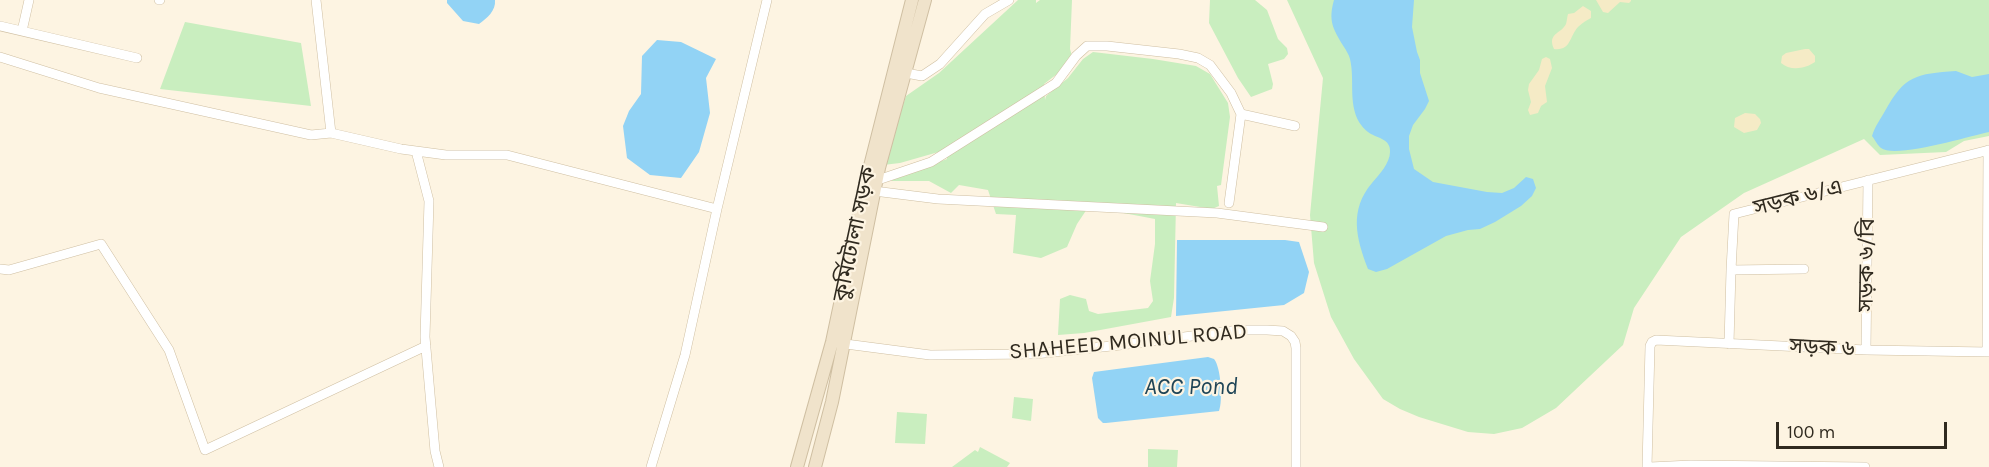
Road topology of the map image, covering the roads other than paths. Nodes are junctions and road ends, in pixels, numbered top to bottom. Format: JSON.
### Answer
{"nodes":[{"id":1,"x":29,"y":0,"type":"edge"},
{"id":2,"x":316,"y":0,"type":"edge"},
{"id":3,"x":767,"y":0,"type":"edge"},
{"id":4,"x":912,"y":0,"type":"edge"},
{"id":5,"x":925,"y":0,"type":"edge"},
{"id":6,"x":1008,"y":0,"type":"edge"},
{"id":7,"x":0,"y":26,"type":"edge"},
{"id":8,"x":22,"y":31,"type":"junction"},
{"id":9,"x":0,"y":57,"type":"edge"},
{"id":10,"x":137,"y":58,"type":"dead end"},
{"id":11,"x":895,"y":66,"type":"junction"},
{"id":12,"x":906,"y":73,"type":"junction"},
{"id":13,"x":1241,"y":114,"type":"junction"},
{"id":14,"x":1295,"y":126,"type":"dead end"},
{"id":15,"x":331,"y":133,"type":"junction"},
{"id":16,"x":1988,"y":150,"type":"edge"},
{"id":17,"x":416,"y":151,"type":"junction"},
{"id":18,"x":1869,"y":180,"type":"junction"},
{"id":19,"x":872,"y":186,"type":"junction"},
{"id":20,"x":1229,"y":203,"type":"dead end"},
{"id":21,"x":717,"y":209,"type":"junction"},
{"id":22,"x":1323,"y":227,"type":"dead end"},
{"id":23,"x":0,"y":269,"type":"edge"},
{"id":24,"x":1804,"y":269,"type":"dead end"},
{"id":25,"x":1731,"y":270,"type":"junction"},
{"id":26,"x":838,"y":343,"type":"junction"},
{"id":27,"x":1729,"y":344,"type":"junction"},
{"id":28,"x":426,"y":346,"type":"junction"},
{"id":29,"x":1866,"y":350,"type":"junction"},
{"id":30,"x":1988,"y":352,"type":"edge"},
{"id":31,"x":1823,"y":466,"type":"edge"},
{"id":32,"x":439,"y":467,"type":"edge"},
{"id":33,"x":651,"y":467,"type":"edge"},
{"id":34,"x":797,"y":467,"type":"edge"},
{"id":35,"x":815,"y":467,"type":"edge"},
{"id":36,"x":1296,"y":467,"type":"edge"},
{"id":37,"x":1648,"y":467,"type":"edge"},
{"id":38,"x":1864,"y":467,"type":"edge"}],
"edges":[{"from":1,"to":8,"type":"street"},
{"from":2,"to":15,"type":"street"},
{"from":3,"to":21,"type":"street"},
{"from":4,"to":11,"type":"main road","name":"কুর্মিটোলা সড়ক"},
{"from":5,"to":12,"type":"main road","name":"কুর্মিটোলা সড়ক"},
{"from":6,"to":12,"type":"street"},
{"from":7,"to":8,"type":"street"},
{"from":8,"to":10,"type":"street"},
{"from":9,"to":15,"type":"street"},
{"from":11,"to":12,"type":"street"},
{"from":11,"to":19,"type":"main road","name":"কুর্মিটোলা সড়ক"},
{"from":12,"to":19,"type":"main road","name":"কুর্মিটোলা সড়ক"},
{"from":13,"to":14,"type":"street"},
{"from":13,"to":19,"type":"street"},
{"from":13,"to":20,"type":"street"},
{"from":15,"to":17,"type":"street"},
{"from":16,"to":18,"type":"street","name":"সড়ক ৬/এ"},
{"from":16,"to":30,"type":"street"},
{"from":17,"to":21,"type":"street"},
{"from":17,"to":28,"type":"street"},
{"from":18,"to":25,"type":"street","name":"সড়ক ৬/এ"},
{"from":18,"to":29,"type":"street","name":"সড়ক ৬/বি"},
{"from":19,"to":22,"type":"street"},
{"from":19,"to":26,"type":"main road","name":"কুর্মিটোলা সড়ক"},
{"from":21,"to":33,"type":"street"},
{"from":23,"to":28,"type":"street"},
{"from":24,"to":25,"type":"street"},
{"from":25,"to":27,"type":"street","name":"সড়ক ৬/এ"},
{"from":26,"to":34,"type":"main road","name":"কুর্মিটোলা সড়ক"},
{"from":26,"to":35,"type":"main road","name":"কুর্মিটোলা সড়ক"},
{"from":26,"to":36,"type":"street","name":"SHAHEED MOINUL ROAD"},
{"from":27,"to":29,"type":"street","name":"সড়ক ৬"},
{"from":27,"to":37,"type":"street","name":"সড়ক ৬"},
{"from":28,"to":32,"type":"street"},
{"from":29,"to":30,"type":"street","name":"সড়ক ৬"},
{"from":31,"to":37,"type":"street"},
{"from":31,"to":38,"type":"street"}]}
